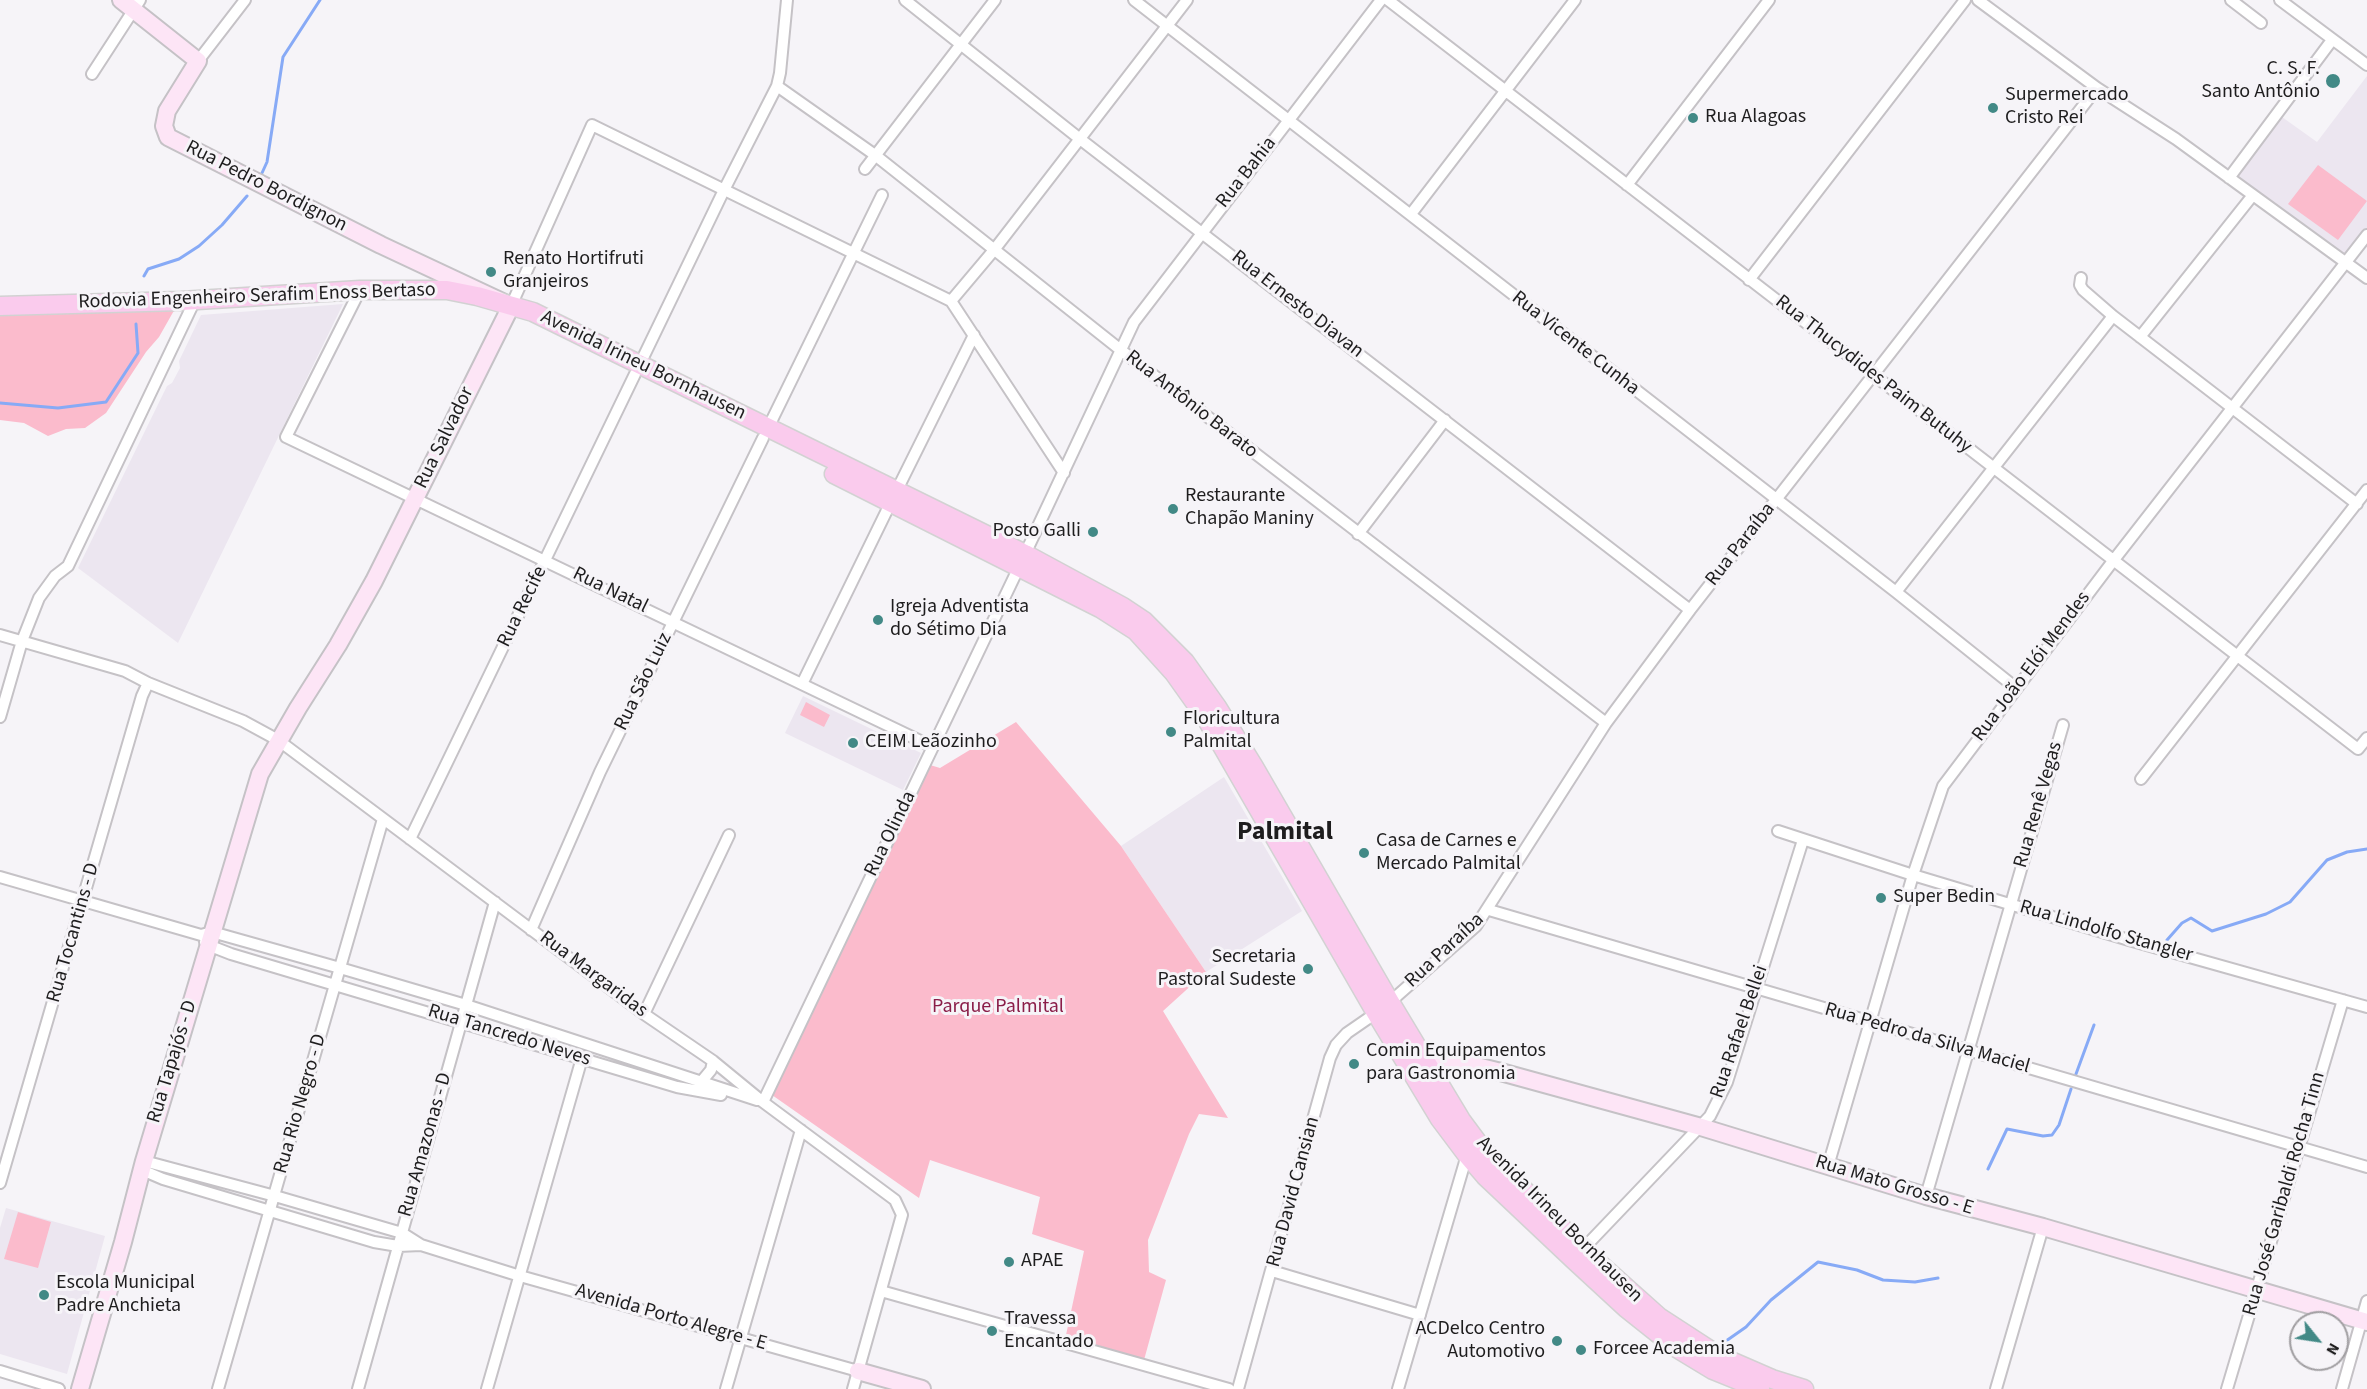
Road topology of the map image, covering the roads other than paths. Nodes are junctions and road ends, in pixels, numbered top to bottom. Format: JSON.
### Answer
{"nodes":[{"id":1,"x":245,"y":0,"type":"edge"},
{"id":2,"x":788,"y":0,"type":"edge"},
{"id":3,"x":905,"y":0,"type":"edge"},
{"id":4,"x":995,"y":0,"type":"edge"},
{"id":5,"x":1134,"y":0,"type":"edge"},
{"id":6,"x":1187,"y":0,"type":"edge"},
{"id":7,"x":1381,"y":0,"type":"edge"},
{"id":8,"x":1388,"y":0,"type":"edge"},
{"id":9,"x":1575,"y":0,"type":"edge"},
{"id":10,"x":1769,"y":0,"type":"edge"},
{"id":11,"x":1965,"y":0,"type":"edge"},
{"id":12,"x":1978,"y":0,"type":"edge"},
{"id":13,"x":2231,"y":0,"type":"edge"},
{"id":14,"x":2280,"y":0,"type":"edge"},
{"id":15,"x":131,"y":3,"type":"edge"},
{"id":16,"x":2261,"y":22,"type":"dead end"},
{"id":17,"x":1166,"y":26,"type":"junction"},
{"id":18,"x":2332,"y":40,"type":"junction"},
{"id":19,"x":961,"y":45,"type":"junction"},
{"id":20,"x":198,"y":61,"type":"junction"},
{"id":21,"x":2367,"y":65,"type":"edge"},
{"id":22,"x":92,"y":74,"type":"dead end"},
{"id":23,"x":777,"y":86,"type":"junction"},
{"id":24,"x":2097,"y":88,"type":"junction"},
{"id":25,"x":1506,"y":91,"type":"junction"},
{"id":26,"x":1289,"y":119,"type":"junction"},
{"id":27,"x":1080,"y":139,"type":"junction"},
{"id":28,"x":875,"y":155,"type":"junction"},
{"id":29,"x":865,"y":169,"type":"dead end"},
{"id":30,"x":2229,"y":178,"type":"junction"},
{"id":31,"x":1627,"y":185,"type":"junction"},
{"id":32,"x":724,"y":190,"type":"junction"},
{"id":33,"x":882,"y":195,"type":"dead end"},
{"id":34,"x":2253,"y":195,"type":"junction"},
{"id":35,"x":1411,"y":214,"type":"junction"},
{"id":36,"x":1202,"y":231,"type":"junction"},
{"id":37,"x":2367,"y":235,"type":"edge"},
{"id":38,"x":994,"y":250,"type":"junction"},
{"id":39,"x":854,"y":253,"type":"junction"},
{"id":40,"x":2347,"y":263,"type":"junction"},
{"id":41,"x":2081,"y":278,"type":"dead end"},
{"id":42,"x":2367,"y":278,"type":"edge"},
{"id":43,"x":1749,"y":280,"type":"junction"},
{"id":44,"x":360,"y":290,"type":"junction"},
{"id":45,"x":195,"y":300,"type":"junction"},
{"id":46,"x":951,"y":301,"type":"junction"},
{"id":47,"x":0,"y":306,"type":"edge"},
{"id":48,"x":511,"y":306,"type":"junction"},
{"id":49,"x":2113,"y":316,"type":"junction"},
{"id":50,"x":974,"y":335,"type":"junction"},
{"id":51,"x":2140,"y":337,"type":"junction"},
{"id":52,"x":1122,"y":351,"type":"junction"},
{"id":53,"x":637,"y":370,"type":"junction"},
{"id":54,"x":1872,"y":375,"type":"junction"},
{"id":55,"x":2232,"y":408,"type":"junction"},
{"id":56,"x":1445,"y":420,"type":"junction"},
{"id":57,"x":765,"y":433,"type":"junction"},
{"id":58,"x":1994,"y":469,"type":"junction"},
{"id":59,"x":1064,"y":473,"type":"junction"},
{"id":60,"x":2367,"y":490,"type":"edge"},
{"id":61,"x":894,"y":496,"type":"junction"},
{"id":62,"x":416,"y":498,"type":"junction"},
{"id":63,"x":1777,"y":499,"type":"junction"},
{"id":64,"x":2356,"y":504,"type":"junction"},
{"id":65,"x":1358,"y":534,"type":"junction"},
{"id":66,"x":545,"y":560,"type":"junction"},
{"id":67,"x":1022,"y":561,"type":"junction"},
{"id":68,"x":2113,"y":561,"type":"junction"},
{"id":69,"x":1896,"y":592,"type":"junction"},
{"id":70,"x":1690,"y":610,"type":"junction"},
{"id":71,"x":673,"y":622,"type":"junction"},
{"id":72,"x":0,"y":635,"type":"edge"},
{"id":73,"x":22,"y":641,"type":"junction"},
{"id":74,"x":2237,"y":657,"type":"junction"},
{"id":75,"x":148,"y":683,"type":"junction"},
{"id":76,"x":802,"y":684,"type":"junction"},
{"id":77,"x":2016,"y":688,"type":"junction"},
{"id":78,"x":0,"y":717,"type":"edge"},
{"id":79,"x":1606,"y":723,"type":"junction"},
{"id":80,"x":2062,"y":724,"type":"dead end"},
{"id":81,"x":2367,"y":738,"type":"edge"},
{"id":82,"x":279,"y":740,"type":"junction"},
{"id":83,"x":933,"y":747,"type":"junction"},
{"id":84,"x":2141,"y":779,"type":"dead end"},
{"id":85,"x":382,"y":819,"type":"junction"},
{"id":86,"x":1778,"y":831,"type":"dead end"},
{"id":87,"x":729,"y":835,"type":"dead end"},
{"id":88,"x":410,"y":839,"type":"junction"},
{"id":89,"x":1803,"y":840,"type":"junction"},
{"id":90,"x":1913,"y":875,"type":"junction"},
{"id":91,"x":0,"y":877,"type":"edge"},
{"id":92,"x":84,"y":901,"type":"junction"},
{"id":93,"x":495,"y":902,"type":"junction"},
{"id":94,"x":2011,"y":904,"type":"junction"},
{"id":95,"x":1489,"y":910,"type":"junction"},
{"id":96,"x":531,"y":930,"type":"junction"},
{"id":97,"x":207,"y":937,"type":"junction"},
{"id":98,"x":340,"y":968,"type":"junction"},
{"id":99,"x":335,"y":985,"type":"junction"},
{"id":100,"x":1755,"y":988,"type":"junction"},
{"id":101,"x":2343,"y":1000,"type":"junction"},
{"id":102,"x":466,"y":1005,"type":"junction"},
{"id":103,"x":2367,"y":1007,"type":"edge"},
{"id":104,"x":1383,"y":1008,"type":"junction"},
{"id":105,"x":644,"y":1014,"type":"junction"},
{"id":106,"x":461,"y":1022,"type":"junction"},
{"id":107,"x":1869,"y":1022,"type":"junction"},
{"id":108,"x":1968,"y":1052,"type":"junction"},
{"id":109,"x":1412,"y":1056,"type":"junction"},
{"id":110,"x":582,"y":1058,"type":"junction"},
{"id":111,"x":713,"y":1061,"type":"junction"},
{"id":112,"x":701,"y":1082,"type":"junction"},
{"id":113,"x":763,"y":1102,"type":"junction"},
{"id":114,"x":1701,"y":1127,"type":"junction"},
{"id":115,"x":801,"y":1130,"type":"junction"},
{"id":116,"x":2299,"y":1148,"type":"junction"},
{"id":117,"x":1467,"y":1155,"type":"junction"},
{"id":118,"x":143,"y":1166,"type":"junction"},
{"id":119,"x":1828,"y":1166,"type":"junction"},
{"id":120,"x":2367,"y":1167,"type":"edge"},
{"id":121,"x":0,"y":1183,"type":"edge"},
{"id":122,"x":275,"y":1196,"type":"junction"},
{"id":123,"x":1926,"y":1197,"type":"junction"},
{"id":124,"x":270,"y":1212,"type":"junction"},
{"id":125,"x":2043,"y":1227,"type":"junction"},
{"id":126,"x":402,"y":1233,"type":"junction"},
{"id":127,"x":421,"y":1245,"type":"junction"},
{"id":128,"x":398,"y":1246,"type":"junction"},
{"id":129,"x":1578,"y":1255,"type":"junction"},
{"id":130,"x":1272,"y":1271,"type":"junction"},
{"id":131,"x":520,"y":1276,"type":"junction"},
{"id":132,"x":2257,"y":1289,"type":"junction"},
{"id":133,"x":880,"y":1291,"type":"junction"},
{"id":134,"x":2367,"y":1301,"type":"edge"},
{"id":135,"x":1420,"y":1315,"type":"junction"},
{"id":136,"x":2364,"y":1322,"type":"edge"},
{"id":137,"x":741,"y":1338,"type":"junction"},
{"id":138,"x":0,"y":1371,"type":"edge"},
{"id":139,"x":858,"y":1371,"type":"junction"},
{"id":140,"x":59,"y":1389,"type":"edge"},
{"id":141,"x":80,"y":1389,"type":"edge"},
{"id":142,"x":218,"y":1389,"type":"edge"},
{"id":143,"x":358,"y":1389,"type":"edge"},
{"id":144,"x":487,"y":1389,"type":"edge"},
{"id":145,"x":726,"y":1389,"type":"edge"},
{"id":146,"x":853,"y":1389,"type":"edge"},
{"id":147,"x":922,"y":1389,"type":"edge"},
{"id":148,"x":1229,"y":1389,"type":"edge"},
{"id":149,"x":1238,"y":1389,"type":"edge"},
{"id":150,"x":1398,"y":1389,"type":"edge"},
{"id":151,"x":1760,"y":1389,"type":"edge"},
{"id":152,"x":1804,"y":1389,"type":"edge"},
{"id":153,"x":1996,"y":1389,"type":"edge"},
{"id":154,"x":2228,"y":1389,"type":"edge"},
{"id":155,"x":2342,"y":1389,"type":"edge"}],
"edges":[{"from":1,"to":20,"type":"street","name":"Rua Pedro Bordignon"},
{"from":2,"to":23,"type":"street","name":"Rua Recife"},
{"from":3,"to":19,"type":"street","name":"Rua Ernesto Diavan"},
{"from":4,"to":19,"type":"street"},
{"from":5,"to":17,"type":"street","name":"Rua Vicente Cunha"},
{"from":6,"to":17,"type":"street"},
{"from":7,"to":26,"type":"street","name":"Rua Bahia"},
{"from":8,"to":25,"type":"street","name":"Rua Thucydides Paim Butuhy"},
{"from":9,"to":25,"type":"street"},
{"from":10,"to":31,"type":"street"},
{"from":11,"to":43,"type":"street"},
{"from":12,"to":24,"type":"street"},
{"from":13,"to":16,"type":"street"},
{"from":14,"to":18,"type":"street"},
{"from":15,"to":20,"type":"street"},
{"from":15,"to":22,"type":"street"},
{"from":17,"to":26,"type":"street","name":"Rua Vicente Cunha"},
{"from":17,"to":27,"type":"street"},
{"from":18,"to":21,"type":"street"},
{"from":18,"to":30,"type":"street"},
{"from":19,"to":27,"type":"street","name":"Rua Ernesto Diavan"},
{"from":19,"to":28,"type":"street"},
{"from":20,"to":48,"type":"street","name":"Rua Pedro Bordignon"},
{"from":23,"to":28,"type":"street","name":"Rua Antônio Barato"},
{"from":23,"to":32,"type":"street","name":"Rua Recife"},
{"from":24,"to":30,"type":"street"},
{"from":24,"to":54,"type":"street","name":"Rua Paraíba"},
{"from":25,"to":31,"type":"street","name":"Rua Thucydides Paim Butuhy"},
{"from":25,"to":35,"type":"street"},
{"from":26,"to":35,"type":"street","name":"Rua Vicente Cunha"},
{"from":26,"to":36,"type":"street","name":"Rua Bahia"},
{"from":27,"to":36,"type":"street","name":"Rua Ernesto Diavan"},
{"from":27,"to":38,"type":"street"},
{"from":28,"to":29,"type":"street"},
{"from":28,"to":38,"type":"street","name":"Rua Antônio Barato"},
{"from":30,"to":34,"type":"street"},
{"from":31,"to":43,"type":"street","name":"Rua Thucydides Paim Butuhy"},
{"from":32,"to":39,"type":"street"},
{"from":32,"to":48,"type":"street","name":"Rua Salvador"},
{"from":32,"to":53,"type":"street","name":"Rua Recife"},
{"from":33,"to":39,"type":"street","name":"Rua São Luiz"},
{"from":34,"to":40,"type":"street"},
{"from":34,"to":51,"type":"street"},
{"from":35,"to":63,"type":"street","name":"Rua Vicente Cunha"},
{"from":36,"to":52,"type":"street","name":"Rua Bahia"},
{"from":36,"to":56,"type":"street","name":"Rua Ernesto Diavan"},
{"from":37,"to":40,"type":"street","name":"Rua João Elói Mendes"},
{"from":38,"to":46,"type":"street"},
{"from":38,"to":52,"type":"street","name":"Rua Antônio Barato"},
{"from":39,"to":46,"type":"street"},
{"from":39,"to":57,"type":"street","name":"Rua São Luiz"},
{"from":40,"to":42,"type":"street"},
{"from":40,"to":55,"type":"street","name":"Rua João Elói Mendes"},
{"from":41,"to":49,"type":"street"},
{"from":43,"to":54,"type":"street","name":"Rua Thucydides Paim Butuhy"},
{"from":44,"to":45,"type":"main road","name":"Rodovia Engenheiro Serafim Enoss Bertaso"},
{"from":44,"to":48,"type":"main road","name":"Rodovia Engenheiro Serafim Enoss Bertaso"},
{"from":44,"to":62,"type":"street","name":"Rua Natal"},
{"from":45,"to":47,"type":"main road","name":"Rodovia Engenheiro Serafim Enoss Bertaso"},
{"from":45,"to":73,"type":"street"},
{"from":46,"to":50,"type":"street"},
{"from":48,"to":53,"type":"main road","name":"Avenida Irineu Bornhausen"},
{"from":48,"to":62,"type":"street","name":"Rua Salvador"},
{"from":49,"to":51,"type":"street"},
{"from":49,"to":58,"type":"street"},
{"from":50,"to":59,"type":"street"},
{"from":50,"to":61,"type":"street"},
{"from":51,"to":55,"type":"street"},
{"from":52,"to":59,"type":"street","name":"Rua Olinda"},
{"from":52,"to":65,"type":"street","name":"Rua Antônio Barato"},
{"from":53,"to":57,"type":"main road","name":"Avenida Irineu Bornhausen"},
{"from":53,"to":66,"type":"street","name":"Rua Recife"},
{"from":54,"to":58,"type":"street","name":"Rua Thucydides Paim Butuhy"},
{"from":54,"to":63,"type":"street","name":"Rua Paraíba"},
{"from":55,"to":64,"type":"street"},
{"from":55,"to":68,"type":"street","name":"Rua João Elói Mendes"},
{"from":56,"to":65,"type":"street"},
{"from":56,"to":70,"type":"street","name":"Rua Ernesto Diavan"},
{"from":57,"to":61,"type":"main road","name":"Avenida Irineu Bornhausen"},
{"from":57,"to":71,"type":"street","name":"Rua São Luiz"},
{"from":58,"to":68,"type":"street","name":"Rua Thucydides Paim Butuhy"},
{"from":58,"to":69,"type":"street"},
{"from":59,"to":67,"type":"street","name":"Rua Olinda"},
{"from":60,"to":64,"type":"street"},
{"from":61,"to":67,"type":"main road","name":"Avenida Irineu Bornhausen"},
{"from":61,"to":76,"type":"street"},
{"from":62,"to":66,"type":"street","name":"Rua Natal"},
{"from":62,"to":82,"type":"street","name":"Rua Salvador"},
{"from":63,"to":69,"type":"street","name":"Rua Vicente Cunha"},
{"from":63,"to":70,"type":"street","name":"Rua Paraíba"},
{"from":64,"to":74,"type":"street"},
{"from":65,"to":79,"type":"street","name":"Rua Antônio Barato"},
{"from":66,"to":71,"type":"street","name":"Rua Natal"},
{"from":66,"to":88,"type":"street","name":"Rua Recife"},
{"from":67,"to":83,"type":"street","name":"Rua Olinda"},
{"from":67,"to":104,"type":"main road","name":"Avenida Irineu Bornhausen"},
{"from":68,"to":74,"type":"street","name":"Rua Thucydides Paim Butuhy"},
{"from":68,"to":77,"type":"street","name":"Rua João Elói Mendes"},
{"from":69,"to":77,"type":"street","name":"Rua Vicente Cunha"},
{"from":70,"to":79,"type":"street","name":"Rua Paraíba"},
{"from":71,"to":76,"type":"street","name":"Rua Natal"},
{"from":71,"to":96,"type":"street","name":"Rua São Luiz"},
{"from":72,"to":73,"type":"street","name":"Rua Margaridas"},
{"from":73,"to":75,"type":"street","name":"Rua Margaridas"},
{"from":73,"to":78,"type":"street"},
{"from":74,"to":81,"type":"street","name":"Rua Thucydides Paim Butuhy"},
{"from":74,"to":84,"type":"street"},
{"from":75,"to":82,"type":"street","name":"Rua Margaridas"},
{"from":75,"to":92,"type":"street","name":"Rua Tocantins - D"},
{"from":76,"to":83,"type":"street","name":"Rua Natal"},
{"from":77,"to":90,"type":"street","name":"Rua João Elói Mendes"},
{"from":79,"to":95,"type":"street","name":"Rua Paraíba"},
{"from":80,"to":94,"type":"street","name":"Rua Renê Vegas"},
{"from":82,"to":85,"type":"street","name":"Rua Margaridas"},
{"from":82,"to":97,"type":"street","name":"Rua Tapajós - D"},
{"from":83,"to":113,"type":"street","name":"Rua Olinda"},
{"from":85,"to":88,"type":"street","name":"Rua Margaridas"},
{"from":85,"to":98,"type":"street","name":"Rua Rio Negro - D"},
{"from":86,"to":89,"type":"street","name":"Rua Lindolfo Stangler"},
{"from":87,"to":105,"type":"street"},
{"from":88,"to":93,"type":"street","name":"Rua Margaridas"},
{"from":89,"to":90,"type":"street","name":"Rua Lindolfo Stangler"},
{"from":89,"to":100,"type":"street","name":"Rua Rafael Bellei"},
{"from":90,"to":94,"type":"street","name":"Rua Lindolfo Stangler"},
{"from":90,"to":107,"type":"street","name":"Rua João Elói Mendes"},
{"from":91,"to":92,"type":"street","name":"Rua Tancredo Neves"},
{"from":92,"to":97,"type":"street","name":"Rua Tancredo Neves"},
{"from":92,"to":121,"type":"street","name":"Rua Tocantins - D"},
{"from":93,"to":96,"type":"street","name":"Rua Margaridas"},
{"from":93,"to":102,"type":"street","name":"Rua Amazonas - D"},
{"from":94,"to":101,"type":"street","name":"Rua Lindolfo Stangler"},
{"from":94,"to":108,"type":"street","name":"Rua Renê Vegas"},
{"from":95,"to":100,"type":"street","name":"Rua Pedro da Silva Maciel"},
{"from":95,"to":104,"type":"street","name":"Rua Paraíba"},
{"from":96,"to":105,"type":"street","name":"Rua Margaridas"},
{"from":97,"to":98,"type":"street","name":"Rua Tancredo Neves"},
{"from":97,"to":99,"type":"street","name":"Rua Tancredo Neves"},
{"from":97,"to":118,"type":"street","name":"Rua Tapajós - D"},
{"from":98,"to":99,"type":"street","name":"Rua Rio Negro - D"},
{"from":98,"to":102,"type":"street","name":"Rua Tancredo Neves"},
{"from":99,"to":106,"type":"street","name":"Rua Tancredo Neves"},
{"from":99,"to":122,"type":"street","name":"Rua Rio Negro - D"},
{"from":100,"to":107,"type":"street","name":"Rua Pedro da Silva Maciel"},
{"from":100,"to":114,"type":"street","name":"Rua Rafael Bellei"},
{"from":101,"to":103,"type":"street","name":"Rua Lindolfo Stangler"},
{"from":101,"to":116,"type":"street","name":"Rua José Garibaldi Rocha Tinn"},
{"from":102,"to":106,"type":"street","name":"Rua Amazonas - D"},
{"from":102,"to":112,"type":"street","name":"Rua Tancredo Neves"},
{"from":104,"to":109,"type":"main road","name":"Avenida Irineu Bornhausen"},
{"from":104,"to":130,"type":"street","name":"Rua David Cansian"},
{"from":105,"to":111,"type":"street","name":"Rua Margaridas"},
{"from":106,"to":110,"type":"street","name":"Rua Tancredo Neves"},
{"from":106,"to":126,"type":"street","name":"Rua Amazonas - D"},
{"from":107,"to":108,"type":"street","name":"Rua Pedro da Silva Maciel"},
{"from":107,"to":119,"type":"street","name":"Rua João Elói Mendes"},
{"from":108,"to":116,"type":"street","name":"Rua Pedro da Silva Maciel"},
{"from":108,"to":123,"type":"street","name":"Rua Renê Vegas"},
{"from":109,"to":114,"type":"street","name":"Rua Mato Grosso - E"},
{"from":109,"to":117,"type":"main road","name":"Avenida Irineu Bornhausen"},
{"from":109,"to":129,"type":"main road","name":"Avenida Irineu Bornhausen"},
{"from":110,"to":113,"type":"street","name":"Rua Tancredo Neves"},
{"from":110,"to":131,"type":"street"},
{"from":111,"to":112,"type":"street"},
{"from":111,"to":113,"type":"street","name":"Rua Margaridas"},
{"from":112,"to":113,"type":"street","name":"Rua Tancredo Neves"},
{"from":113,"to":115,"type":"street","name":"Rua Margaridas"},
{"from":114,"to":119,"type":"street","name":"Rua Mato Grosso - E"},
{"from":114,"to":129,"type":"street","name":"Rua Rafael Bellei"},
{"from":115,"to":133,"type":"street","name":"Rua Margaridas"},
{"from":115,"to":137,"type":"street"},
{"from":116,"to":120,"type":"street","name":"Rua Pedro da Silva Maciel"},
{"from":116,"to":132,"type":"street","name":"Rua José Garibaldi Rocha Tinn"},
{"from":117,"to":129,"type":"main road","name":"Avenida Irineu Bornhausen"},
{"from":117,"to":135,"type":"street"},
{"from":118,"to":122,"type":"street","name":"Avenida Porto Alegre - E"},
{"from":118,"to":124,"type":"street","name":"Avenida Porto Alegre - E"},
{"from":118,"to":141,"type":"street","name":"Rua Tapajós - D"},
{"from":119,"to":123,"type":"street","name":"Rua Mato Grosso - E"},
{"from":122,"to":124,"type":"street","name":"Rua Rio Negro - D"},
{"from":122,"to":126,"type":"street","name":"Avenida Porto Alegre - E"},
{"from":123,"to":125,"type":"street","name":"Rua Mato Grosso - E"},
{"from":124,"to":128,"type":"street","name":"Avenida Porto Alegre - E"},
{"from":124,"to":142,"type":"street","name":"Rua Rio Negro - D"},
{"from":125,"to":132,"type":"street","name":"Rua Mato Grosso - E"},
{"from":125,"to":153,"type":"street"},
{"from":126,"to":127,"type":"street","name":"Avenida Porto Alegre - E"},
{"from":126,"to":128,"type":"street","name":"Rua Amazonas - D"},
{"from":127,"to":128,"type":"street","name":"Avenida Porto Alegre - E"},
{"from":127,"to":131,"type":"street","name":"Avenida Porto Alegre - E"},
{"from":128,"to":143,"type":"street","name":"Rua Amazonas - D"},
{"from":129,"to":151,"type":"main road","name":"Avenida Irineu Bornhausen"},
{"from":129,"to":152,"type":"main road","name":"Avenida Irineu Bornhausen"},
{"from":130,"to":135,"type":"street"},
{"from":130,"to":149,"type":"street","name":"Rua David Cansian"},
{"from":131,"to":137,"type":"street","name":"Avenida Porto Alegre - E"},
{"from":131,"to":144,"type":"street"},
{"from":132,"to":136,"type":"street","name":"Rua Mato Grosso - E"},
{"from":132,"to":154,"type":"street","name":"Rua José Garibaldi Rocha Tinn"},
{"from":133,"to":139,"type":"street"},
{"from":133,"to":148,"type":"street"},
{"from":134,"to":136,"type":"street"},
{"from":135,"to":150,"type":"street"},
{"from":136,"to":155,"type":"street"},
{"from":137,"to":139,"type":"street","name":"Avenida Porto Alegre - E"},
{"from":137,"to":145,"type":"street"},
{"from":138,"to":140,"type":"street"},
{"from":139,"to":146,"type":"street"},
{"from":139,"to":147,"type":"street","name":"Avenida Porto Alegre - E"}]}
